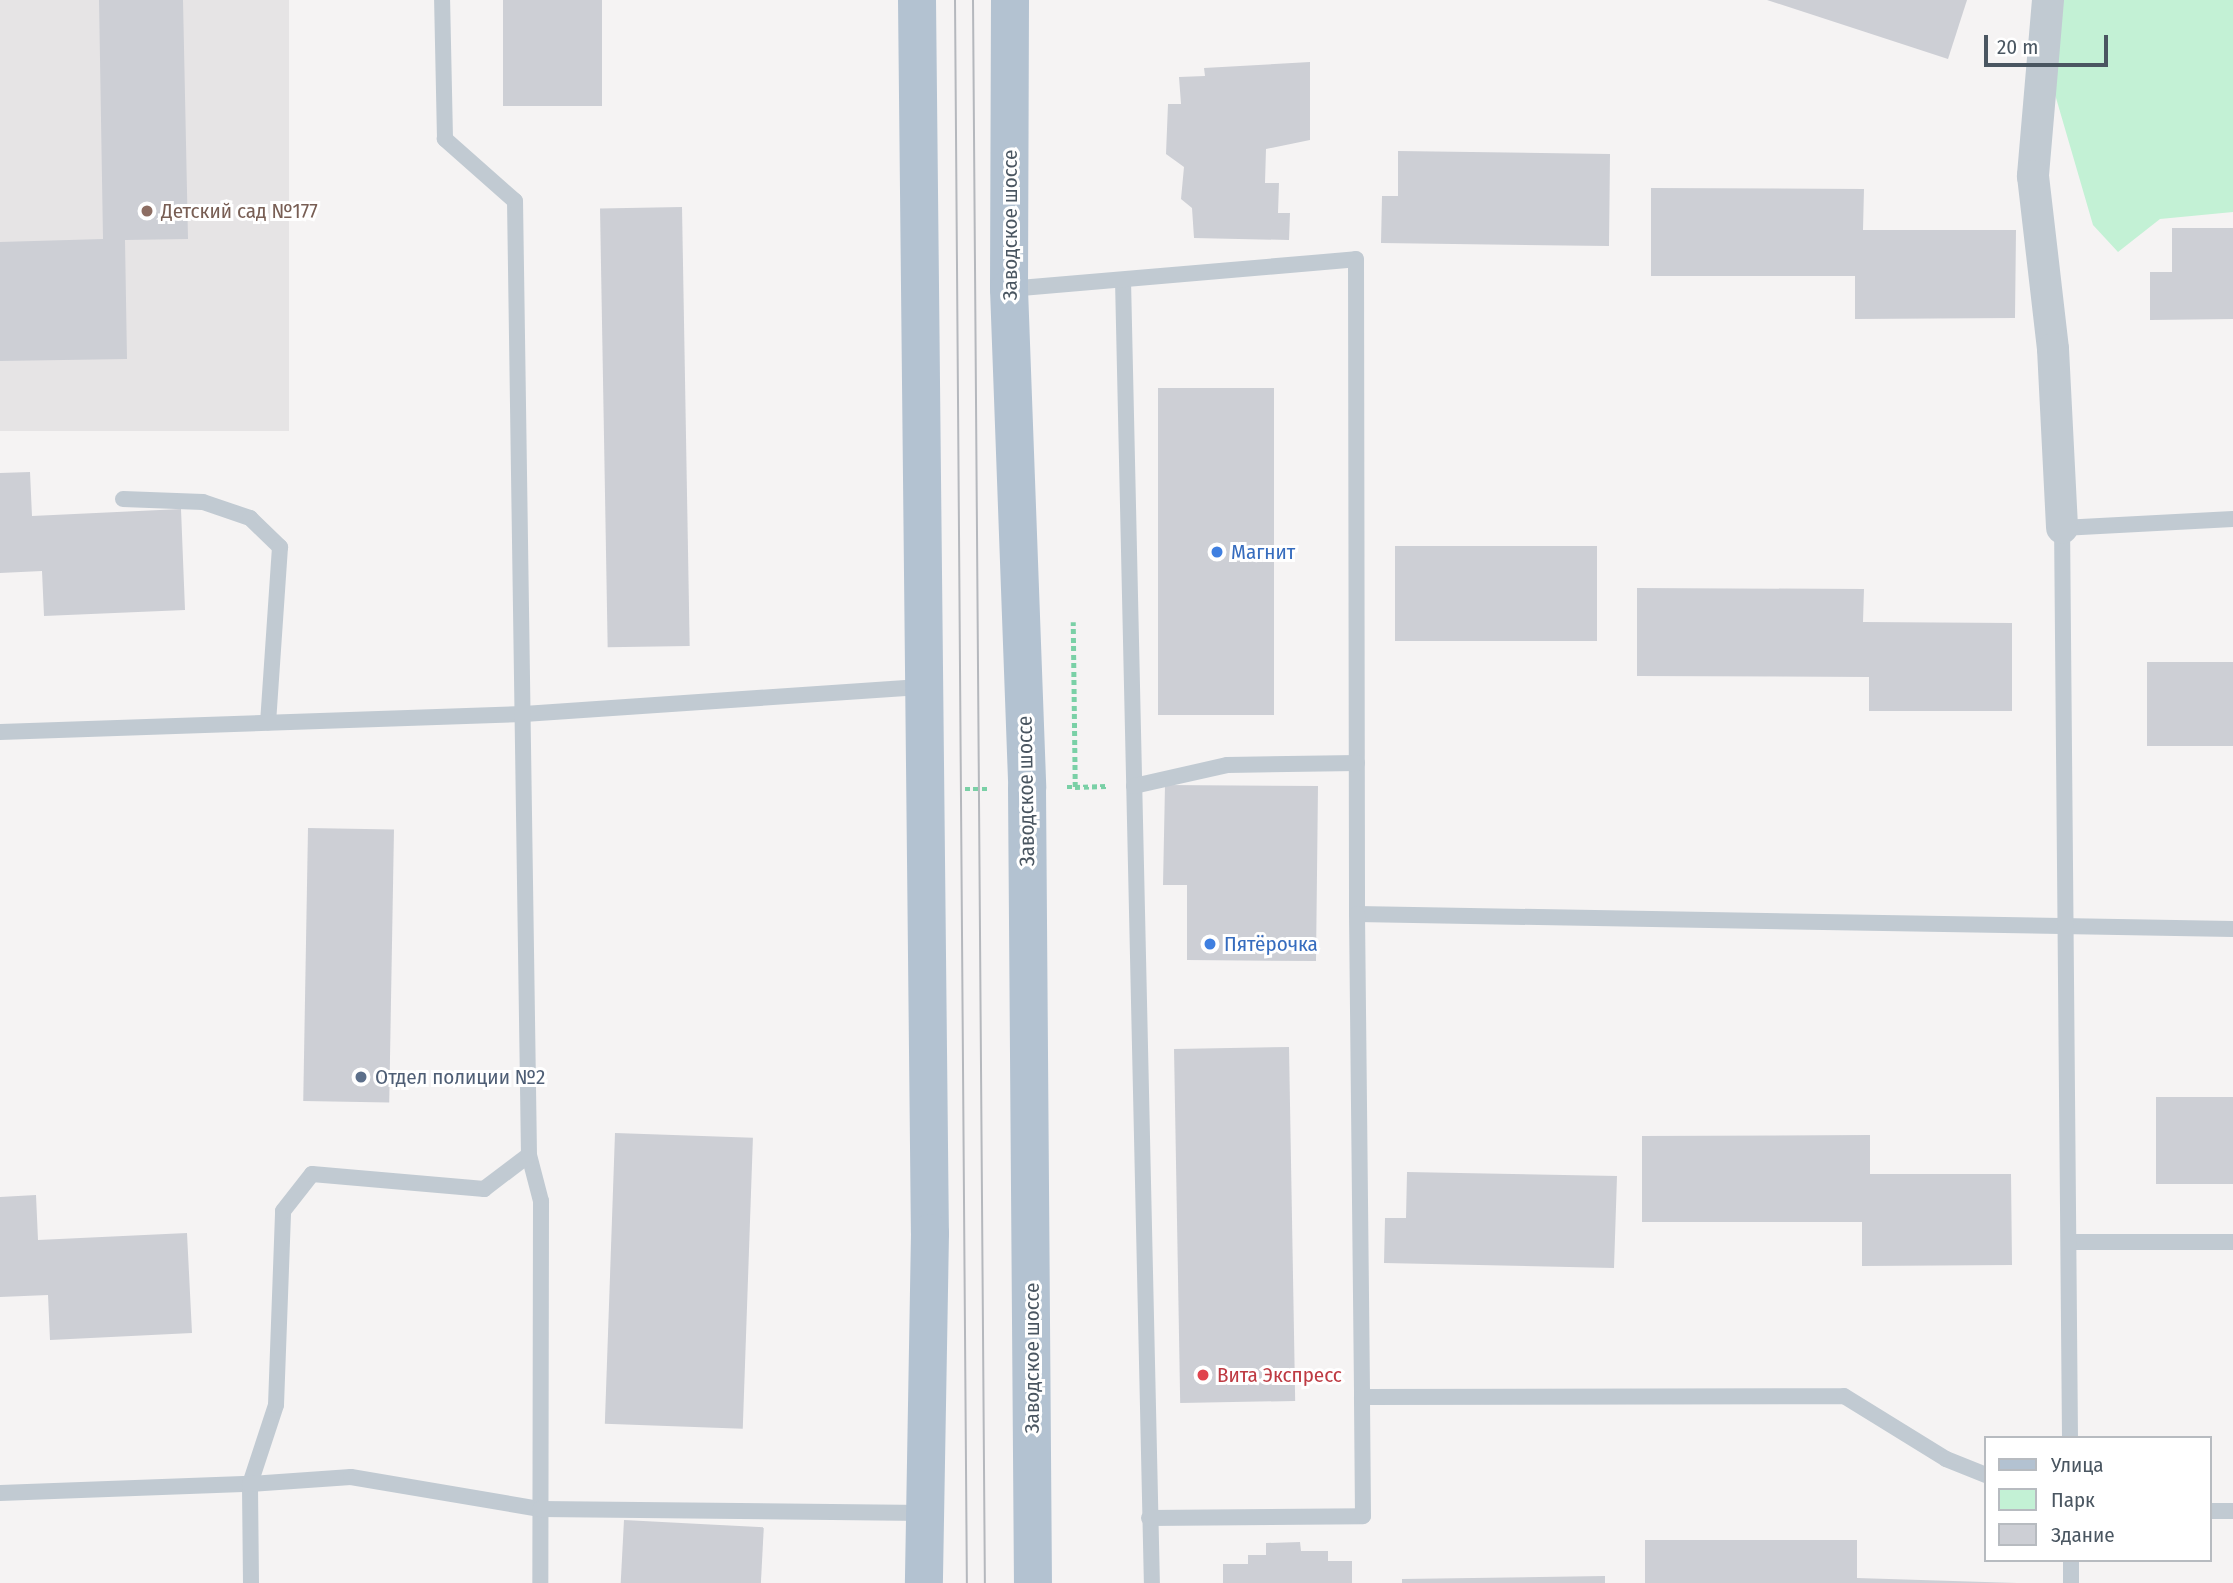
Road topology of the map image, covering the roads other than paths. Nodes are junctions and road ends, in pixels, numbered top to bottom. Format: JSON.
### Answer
{"nodes":[{"id":1,"x":442,"y":0,"type":"edge"},
{"id":2,"x":917,"y":0,"type":"edge"},
{"id":3,"x":1010,"y":0,"type":"edge"},
{"id":4,"x":2048,"y":0,"type":"edge"},
{"id":5,"x":1123,"y":280,"type":"junction"},
{"id":6,"x":1009,"y":289,"type":"junction"},
{"id":7,"x":123,"y":499,"type":"dead end"},
{"id":8,"x":2233,"y":519,"type":"edge"},
{"id":9,"x":2062,"y":527,"type":"junction"},
{"id":10,"x":927,"y":686,"type":"junction"},
{"id":11,"x":524,"y":714,"type":"junction"},
{"id":12,"x":268,"y":723,"type":"junction"},
{"id":13,"x":0,"y":732,"type":"edge"},
{"id":14,"x":1357,"y":763,"type":"junction"},
{"id":15,"x":1134,"y":786,"type":"junction"},
{"id":16,"x":1357,"y":914,"type":"junction"},
{"id":17,"x":2063,"y":926,"type":"junction"},
{"id":18,"x":2233,"y":929,"type":"edge"},
{"id":19,"x":529,"y":1155,"type":"junction"},
{"id":20,"x":2069,"y":1242,"type":"junction"},
{"id":21,"x":2233,"y":1242,"type":"edge"},
{"id":22,"x":1362,"y":1397,"type":"junction"},
{"id":23,"x":2070,"y":1436,"type":"edge"},
{"id":24,"x":1984,"y":1474,"type":"edge"},
{"id":25,"x":250,"y":1484,"type":"junction"},
{"id":26,"x":0,"y":1493,"type":"edge"},
{"id":27,"x":540,"y":1509,"type":"junction"},
{"id":28,"x":2212,"y":1511,"type":"edge"},
{"id":29,"x":2233,"y":1511,"type":"edge"},
{"id":30,"x":925,"y":1513,"type":"junction"},
{"id":31,"x":1149,"y":1518,"type":"junction"},
{"id":32,"x":2071,"y":1562,"type":"edge"},
{"id":33,"x":251,"y":1583,"type":"edge"},
{"id":34,"x":540,"y":1583,"type":"edge"},
{"id":35,"x":923,"y":1583,"type":"edge"},
{"id":36,"x":1033,"y":1583,"type":"edge"},
{"id":37,"x":1152,"y":1583,"type":"edge"},
{"id":38,"x":2071,"y":1583,"type":"edge"}],
"edges":[{"from":1,"to":11,"type":"lane"},
{"from":2,"to":10,"type":"main road"},
{"from":3,"to":6,"type":"main road","name":"Заводское шоссе"},
{"from":4,"to":9,"type":"street"},
{"from":5,"to":6,"type":"lane"},
{"from":5,"to":14,"type":"lane"},
{"from":5,"to":15,"type":"lane"},
{"from":6,"to":36,"type":"main road","name":"Заводское шоссе"},
{"from":7,"to":12,"type":"lane"},
{"from":8,"to":9,"type":"lane"},
{"from":9,"to":17,"type":"lane"},
{"from":10,"to":11,"type":"lane"},
{"from":10,"to":30,"type":"main road"},
{"from":11,"to":12,"type":"lane"},
{"from":11,"to":19,"type":"lane"},
{"from":12,"to":13,"type":"lane"},
{"from":14,"to":15,"type":"lane"},
{"from":14,"to":16,"type":"lane"},
{"from":15,"to":31,"type":"lane"},
{"from":16,"to":17,"type":"lane"},
{"from":16,"to":22,"type":"lane"},
{"from":17,"to":18,"type":"lane"},
{"from":17,"to":20,"type":"lane"},
{"from":19,"to":25,"type":"lane"},
{"from":19,"to":27,"type":"lane"},
{"from":20,"to":21,"type":"lane"},
{"from":20,"to":23,"type":"lane"},
{"from":22,"to":24,"type":"lane"},
{"from":22,"to":31,"type":"lane"},
{"from":25,"to":26,"type":"lane"},
{"from":25,"to":27,"type":"lane"},
{"from":25,"to":33,"type":"lane"},
{"from":27,"to":30,"type":"lane"},
{"from":27,"to":34,"type":"lane"},
{"from":28,"to":29,"type":"lane"},
{"from":30,"to":35,"type":"main road"},
{"from":31,"to":37,"type":"lane"},
{"from":32,"to":38,"type":"lane"}]}
